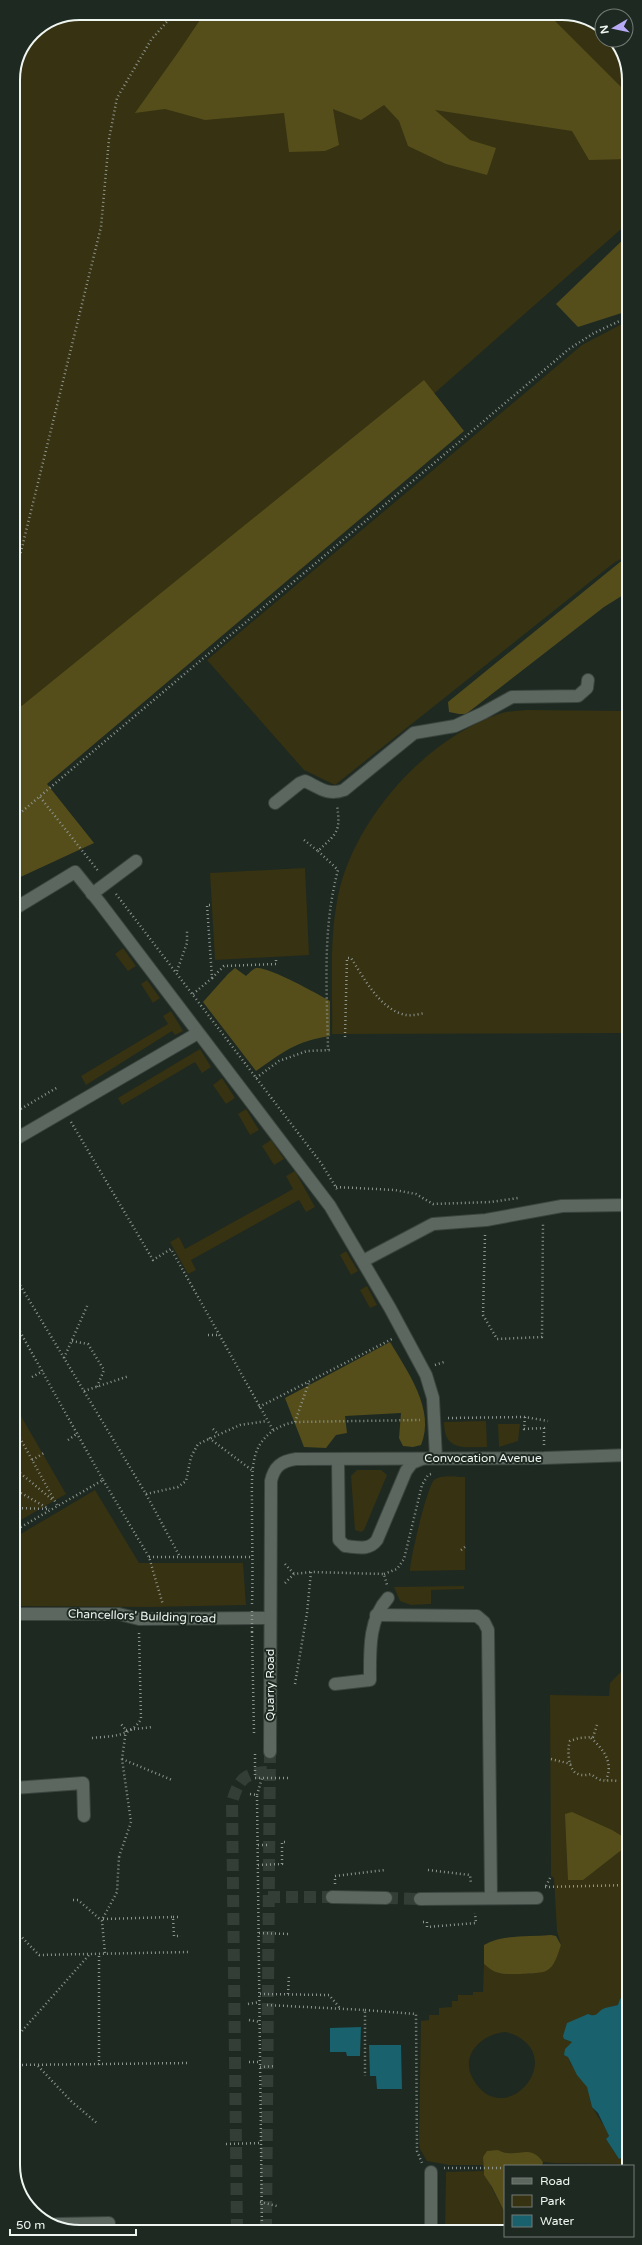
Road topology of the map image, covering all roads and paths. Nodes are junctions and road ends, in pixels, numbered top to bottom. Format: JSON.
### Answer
{"nodes":[{"id":1,"x":168,"y":20,"type":"edge"},
{"id":2,"x":622,"y":321,"type":"edge"},
{"id":3,"x":20,"y":556,"type":"edge"},
{"id":4,"x":588,"y":680,"type":"dead end"},
{"id":5,"x":335,"y":793,"type":"junction"},
{"id":6,"x":40,"y":797,"type":"junction"},
{"id":7,"x":275,"y":803,"type":"dead end"},
{"id":8,"x":20,"y":813,"type":"edge"},
{"id":9,"x":304,"y":840,"type":"dead end"},
{"id":10,"x":318,"y":851,"type":"junction"},
{"id":11,"x":136,"y":861,"type":"dead end"},
{"id":12,"x":107,"y":882,"type":"junction"},
{"id":13,"x":92,"y":894,"type":"junction"},
{"id":14,"x":20,"y":905,"type":"edge"},
{"id":15,"x":210,"y":905,"type":"dead end"},
{"id":16,"x":187,"y":930,"type":"dead end"},
{"id":17,"x":276,"y":957,"type":"dead end"},
{"id":18,"x":177,"y":972,"type":"junction"},
{"id":19,"x":212,"y":978,"type":"junction"},
{"id":20,"x":193,"y":994,"type":"junction"},
{"id":21,"x":425,"y":1013,"type":"dead end"},
{"id":22,"x":198,"y":1033,"type":"junction"},
{"id":23,"x":345,"y":1037,"type":"dead end"},
{"id":24,"x":328,"y":1050,"type":"junction"},
{"id":25,"x":332,"y":1050,"type":"dead end"},
{"id":26,"x":256,"y":1078,"type":"junction"},
{"id":27,"x":58,"y":1087,"type":"dead end"},
{"id":28,"x":20,"y":1109,"type":"edge"},
{"id":29,"x":64,"y":1111,"type":"junction"},
{"id":30,"x":20,"y":1137,"type":"edge"},
{"id":31,"x":325,"y":1161,"type":"dead end"},
{"id":32,"x":321,"y":1163,"type":"junction"},
{"id":33,"x":336,"y":1187,"type":"junction"},
{"id":34,"x":339,"y":1194,"type":"dead end"},
{"id":35,"x":523,"y":1197,"type":"dead end"},
{"id":36,"x":622,"y":1206,"type":"edge"},
{"id":37,"x":544,"y":1210,"type":"junction"},
{"id":38,"x":486,"y":1220,"type":"junction"},
{"id":39,"x":362,"y":1261,"type":"junction"},
{"id":40,"x":20,"y":1285,"type":"edge"},
{"id":41,"x":88,"y":1304,"type":"dead end"},
{"id":42,"x":20,"y":1332,"type":"edge"},
{"id":43,"x":403,"y":1333,"type":"junction"},
{"id":44,"x":208,"y":1335,"type":"dead end"},
{"id":45,"x":219,"y":1335,"type":"junction"},
{"id":46,"x":72,"y":1341,"type":"junction"},
{"id":47,"x":64,"y":1358,"type":"junction"},
{"id":48,"x":431,"y":1359,"type":"dead end"},
{"id":49,"x":444,"y":1362,"type":"dead end"},
{"id":50,"x":435,"y":1365,"type":"junction"},
{"id":51,"x":437,"y":1369,"type":"dead end"},
{"id":52,"x":42,"y":1371,"type":"junction"},
{"id":53,"x":129,"y":1376,"type":"dead end"},
{"id":54,"x":32,"y":1377,"type":"dead end"},
{"id":55,"x":309,"y":1382,"type":"junction"},
{"id":56,"x":97,"y":1387,"type":"junction"},
{"id":57,"x":84,"y":1391,"type":"junction"},
{"id":58,"x":259,"y":1407,"type":"junction"},
{"id":59,"x":447,"y":1413,"type":"dead end"},
{"id":60,"x":524,"y":1417,"type":"junction"},
{"id":61,"x":548,"y":1421,"type":"dead end"},
{"id":62,"x":267,"y":1422,"type":"junction"},
{"id":63,"x":295,"y":1422,"type":"dead end"},
{"id":64,"x":213,"y":1429,"type":"dead end"},
{"id":65,"x":273,"y":1430,"type":"dead end"},
{"id":66,"x":78,"y":1433,"type":"junction"},
{"id":67,"x":218,"y":1434,"type":"junction"},
{"id":68,"x":20,"y":1438,"type":"edge"},
{"id":69,"x":210,"y":1438,"type":"junction"},
{"id":70,"x":68,"y":1440,"type":"dead end"},
{"id":71,"x":44,"y":1453,"type":"dead end"},
{"id":72,"x":622,"y":1455,"type":"edge"},
{"id":73,"x":436,"y":1458,"type":"junction"},
{"id":74,"x":544,"y":1458,"type":"junction"},
{"id":75,"x":338,"y":1459,"type":"junction"},
{"id":76,"x":422,"y":1459,"type":"junction"},
{"id":77,"x":32,"y":1460,"type":"junction"},
{"id":78,"x":253,"y":1471,"type":"dead end"},
{"id":79,"x":20,"y":1473,"type":"edge"},
{"id":80,"x":432,"y":1473,"type":"dead end"},
{"id":81,"x":103,"y":1480,"type":"junction"},
{"id":82,"x":20,"y":1492,"type":"edge"},
{"id":83,"x":146,"y":1494,"type":"junction"},
{"id":84,"x":57,"y":1504,"type":"junction"},
{"id":85,"x":20,"y":1508,"type":"edge"},
{"id":86,"x":49,"y":1509,"type":"junction"},
{"id":87,"x":20,"y":1527,"type":"edge"},
{"id":88,"x":465,"y":1547,"type":"dead end"},
{"id":89,"x":461,"y":1550,"type":"dead end"},
{"id":90,"x":149,"y":1557,"type":"junction"},
{"id":91,"x":180,"y":1557,"type":"junction"},
{"id":92,"x":270,"y":1558,"type":"junction"},
{"id":93,"x":311,"y":1572,"type":"junction"},
{"id":94,"x":384,"y":1574,"type":"junction"},
{"id":95,"x":386,"y":1580,"type":"dead end"},
{"id":96,"x":283,"y":1585,"type":"dead end"},
{"id":97,"x":252,"y":1590,"type":"dead end"},
{"id":98,"x":388,"y":1598,"type":"dead end"},
{"id":99,"x":20,"y":1614,"type":"edge"},
{"id":100,"x":376,"y":1615,"type":"junction"},
{"id":101,"x":142,"y":1618,"type":"junction"},
{"id":102,"x":270,"y":1618,"type":"junction"},
{"id":103,"x":166,"y":1619,"type":"junction"},
{"id":104,"x":294,"y":1684,"type":"dead end"},
{"id":105,"x":335,"y":1684,"type":"dead end"},
{"id":106,"x":121,"y":1724,"type":"dead end"},
{"id":107,"x":597,"y":1725,"type":"dead end"},
{"id":108,"x":153,"y":1728,"type":"dead end"},
{"id":109,"x":126,"y":1730,"type":"junction"},
{"id":110,"x":92,"y":1738,"type":"dead end"},
{"id":111,"x":591,"y":1738,"type":"junction"},
{"id":112,"x":254,"y":1740,"type":"dead end"},
{"id":113,"x":254,"y":1747,"type":"dead end"},
{"id":114,"x":270,"y":1752,"type":"tunnel mouth"},
{"id":115,"x":551,"y":1759,"type":"dead end"},
{"id":116,"x":122,"y":1760,"type":"junction"},
{"id":117,"x":571,"y":1764,"type":"junction"},
{"id":118,"x":262,"y":1778,"type":"junction"},
{"id":119,"x":288,"y":1778,"type":"dead end"},
{"id":120,"x":172,"y":1780,"type":"dead end"},
{"id":121,"x":606,"y":1780,"type":"junction"},
{"id":122,"x":618,"y":1781,"type":"dead end"},
{"id":123,"x":20,"y":1788,"type":"edge"},
{"id":124,"x":250,"y":1794,"type":"dead end"},
{"id":125,"x":257,"y":1795,"type":"junction"},
{"id":126,"x":84,"y":1816,"type":"dead end"},
{"id":127,"x":288,"y":1842,"type":"dead end"},
{"id":128,"x":270,"y":1844,"type":"dead end"},
{"id":129,"x":258,"y":1845,"type":"junction"},
{"id":130,"x":258,"y":1865,"type":"junction"},
{"id":131,"x":385,"y":1870,"type":"dead end"},
{"id":132,"x":428,"y":1870,"type":"dead end"},
{"id":133,"x":470,"y":1875,"type":"dead end"},
{"id":134,"x":551,"y":1876,"type":"dead end"},
{"id":135,"x":622,"y":1885,"type":"edge"},
{"id":136,"x":546,"y":1886,"type":"junction"},
{"id":137,"x":334,"y":1897,"type":"joint"},
{"id":138,"x":386,"y":1898,"type":"tunnel mouth"},
{"id":139,"x":491,"y":1898,"type":"junction"},
{"id":140,"x":522,"y":1898,"type":"junction"},
{"id":141,"x":537,"y":1898,"type":"dead end"},
{"id":142,"x":420,"y":1899,"type":"tunnel mouth"},
{"id":143,"x":73,"y":1900,"type":"dead end"},
{"id":144,"x":173,"y":1917,"type":"junction"},
{"id":145,"x":180,"y":1917,"type":"dead end"},
{"id":146,"x":102,"y":1920,"type":"junction"},
{"id":147,"x":422,"y":1922,"type":"dead end"},
{"id":148,"x":476,"y":1923,"type":"dead end"},
{"id":149,"x":259,"y":1934,"type":"junction"},
{"id":150,"x":289,"y":1934,"type":"dead end"},
{"id":151,"x":20,"y":1935,"type":"edge"},
{"id":152,"x":181,"y":1936,"type":"dead end"},
{"id":153,"x":190,"y":1952,"type":"dead end"},
{"id":154,"x":90,"y":1954,"type":"junction"},
{"id":155,"x":99,"y":1954,"type":"junction"},
{"id":156,"x":105,"y":1954,"type":"junction"},
{"id":157,"x":289,"y":1975,"type":"dead end"},
{"id":158,"x":260,"y":1994,"type":"junction"},
{"id":159,"x":288,"y":1994,"type":"junction"},
{"id":160,"x":260,"y":2002,"type":"junction"},
{"id":161,"x":248,"y":2004,"type":"dead end"},
{"id":162,"x":267,"y":2005,"type":"dead end"},
{"id":163,"x":340,"y":2008,"type":"junction"},
{"id":164,"x":365,"y":2010,"type":"junction"},
{"id":165,"x":249,"y":2020,"type":"dead end"},
{"id":166,"x":260,"y":2022,"type":"junction"},
{"id":167,"x":20,"y":2033,"type":"edge"},
{"id":168,"x":249,"y":2062,"type":"dead end"},
{"id":169,"x":260,"y":2062,"type":"junction"},
{"id":170,"x":190,"y":2063,"type":"dead end"},
{"id":171,"x":20,"y":2065,"type":"edge"},
{"id":172,"x":37,"y":2065,"type":"junction"},
{"id":173,"x":99,"y":2065,"type":"junction"},
{"id":174,"x":275,"y":2066,"type":"dead end"},
{"id":175,"x":366,"y":2066,"type":"junction"},
{"id":176,"x":260,"y":2067,"type":"junction"},
{"id":177,"x":360,"y":2067,"type":"dead end"},
{"id":178,"x":365,"y":2076,"type":"dead end"},
{"id":179,"x":98,"y":2124,"type":"dead end"},
{"id":180,"x":260,"y":2142,"type":"junction"},
{"id":181,"x":226,"y":2144,"type":"dead end"},
{"id":182,"x":504,"y":2168,"type":"edge"},
{"id":183,"x":433,"y":2169,"type":"junction"},
{"id":184,"x":260,"y":2202,"type":"junction"},
{"id":185,"x":277,"y":2206,"type":"dead end"},
{"id":186,"x":109,"y":2223,"type":"dead end"},
{"id":187,"x":67,"y":2224,"type":"edge"},
{"id":188,"x":262,"y":2225,"type":"edge"},
{"id":189,"x":431,"y":2225,"type":"edge"}],
"edges":[{"from":1,"to":3,"type":"path"},
{"from":2,"to":6,"type":"path"},
{"from":4,"to":5,"type":"street"},
{"from":5,"to":7,"type":"street"},
{"from":5,"to":10,"type":"path"},
{"from":6,"to":8,"type":"path"},
{"from":6,"to":12,"type":"path"},
{"from":9,"to":10,"type":"path"},
{"from":10,"to":24,"type":"path"},
{"from":11,"to":12,"type":"street"},
{"from":12,"to":13,"type":"street"},
{"from":12,"to":18,"type":"path"},
{"from":13,"to":14,"type":"street"},
{"from":13,"to":22,"type":"street"},
{"from":15,"to":19,"type":"path"},
{"from":16,"to":18,"type":"path"},
{"from":17,"to":19,"type":"path"},
{"from":18,"to":20,"type":"path"},
{"from":19,"to":20,"type":"path"},
{"from":20,"to":26,"type":"path"},
{"from":21,"to":23,"type":"path"},
{"from":22,"to":29,"type":"street"},
{"from":22,"to":39,"type":"street"},
{"from":24,"to":25,"type":"path"},
{"from":24,"to":26,"type":"path"},
{"from":26,"to":32,"type":"path"},
{"from":27,"to":28,"type":"path"},
{"from":29,"to":30,"type":"street"},
{"from":29,"to":45,"type":"path"},
{"from":31,"to":32,"type":"path"},
{"from":32,"to":33,"type":"path"},
{"from":33,"to":34,"type":"path"},
{"from":33,"to":35,"type":"path"},
{"from":36,"to":37,"type":"street"},
{"from":37,"to":38,"type":"street"},
{"from":37,"to":38,"type":"path"},
{"from":38,"to":39,"type":"street"},
{"from":39,"to":43,"type":"street"},
{"from":40,"to":47,"type":"path"},
{"from":41,"to":46,"type":"path"},
{"from":42,"to":52,"type":"path"},
{"from":43,"to":55,"type":"path"},
{"from":43,"to":73,"type":"street"},
{"from":44,"to":45,"type":"path"},
{"from":45,"to":58,"type":"path"},
{"from":46,"to":47,"type":"path"},
{"from":46,"to":56,"type":"path"},
{"from":47,"to":57,"type":"path"},
{"from":48,"to":50,"type":"path"},
{"from":49,"to":50,"type":"path"},
{"from":50,"to":51,"type":"path"},
{"from":52,"to":54,"type":"path"},
{"from":52,"to":66,"type":"path"},
{"from":53,"to":56,"type":"path"},
{"from":55,"to":58,"type":"path"},
{"from":55,"to":63,"type":"path"},
{"from":56,"to":57,"type":"path"},
{"from":57,"to":83,"type":"path"},
{"from":58,"to":62,"type":"path"},
{"from":59,"to":60,"type":"path"},
{"from":60,"to":61,"type":"path"},
{"from":60,"to":74,"type":"path"},
{"from":62,"to":65,"type":"path"},
{"from":62,"to":67,"type":"path"},
{"from":64,"to":67,"type":"path"},
{"from":66,"to":70,"type":"path"},
{"from":66,"to":81,"type":"path"},
{"from":67,"to":69,"type":"path"},
{"from":68,"to":77,"type":"path"},
{"from":69,"to":78,"type":"path"},
{"from":69,"to":83,"type":"path"},
{"from":71,"to":77,"type":"path"},
{"from":72,"to":74,"type":"street","name":"Convocation Avenue"},
{"from":73,"to":74,"type":"street","name":"Convocation Avenue"},
{"from":73,"to":76,"type":"street","name":"Convocation Avenue"},
{"from":75,"to":76,"type":"street","name":"Convocation Avenue"},
{"from":75,"to":76,"type":"street"},
{"from":75,"to":92,"type":"street","name":"Convocation Avenue"},
{"from":77,"to":84,"type":"path"},
{"from":79,"to":84,"type":"path"},
{"from":80,"to":94,"type":"path"},
{"from":81,"to":84,"type":"path"},
{"from":81,"to":90,"type":"path"},
{"from":82,"to":86,"type":"path"},
{"from":83,"to":91,"type":"path"},
{"from":84,"to":86,"type":"path"},
{"from":85,"to":86,"type":"path"},
{"from":86,"to":87,"type":"path"},
{"from":88,"to":89,"type":"path"},
{"from":90,"to":91,"type":"path"},
{"from":90,"to":103,"type":"path"},
{"from":91,"to":92,"type":"path"},
{"from":92,"to":102,"type":"street","name":"Quarry Road"},
{"from":93,"to":94,"type":"path"},
{"from":93,"to":96,"type":"path"},
{"from":93,"to":104,"type":"path"},
{"from":94,"to":95,"type":"path"},
{"from":97,"to":112,"type":"path","bridge":true},
{"from":98,"to":100,"type":"street"},
{"from":99,"to":101,"type":"street","name":"Chancellors' Building road"},
{"from":100,"to":105,"type":"street"},
{"from":100,"to":139,"type":"street"},
{"from":101,"to":103,"type":"street","name":"Chancellors' Building road"},
{"from":101,"to":110,"type":"path"},
{"from":102,"to":103,"type":"street","name":"Chancellors' Building road"},
{"from":102,"to":114,"type":"street","name":"Quarry Road"},
{"from":106,"to":109,"type":"path","bridge":true},
{"from":107,"to":111,"type":"path"},
{"from":108,"to":109,"type":"path","bridge":true},
{"from":109,"to":116,"type":"path","bridge":true},
{"from":111,"to":117,"type":"path"},
{"from":111,"to":121,"type":"path"},
{"from":113,"to":118,"type":"path"},
{"from":115,"to":117,"type":"path"},
{"from":116,"to":120,"type":"path"},
{"from":116,"to":146,"type":"path","bridge":true},
{"from":117,"to":121,"type":"path"},
{"from":118,"to":119,"type":"path"},
{"from":118,"to":125,"type":"path"},
{"from":121,"to":122,"type":"path"},
{"from":123,"to":126,"type":"street"},
{"from":124,"to":125,"type":"path"},
{"from":125,"to":129,"type":"path"},
{"from":127,"to":130,"type":"path"},
{"from":128,"to":129,"type":"path"},
{"from":129,"to":130,"type":"path"},
{"from":130,"to":149,"type":"path"},
{"from":131,"to":137,"type":"path"},
{"from":132,"to":133,"type":"path"},
{"from":134,"to":136,"type":"path"},
{"from":135,"to":136,"type":"path"},
{"from":136,"to":140,"type":"path"},
{"from":137,"to":138,"type":"street"},
{"from":139,"to":140,"type":"street"},
{"from":139,"to":142,"type":"street"},
{"from":140,"to":141,"type":"street"},
{"from":143,"to":146,"type":"path"},
{"from":144,"to":145,"type":"path"},
{"from":144,"to":146,"type":"path"},
{"from":144,"to":152,"type":"path"},
{"from":146,"to":156,"type":"path"},
{"from":147,"to":148,"type":"path"},
{"from":149,"to":150,"type":"path"},
{"from":149,"to":158,"type":"path"},
{"from":151,"to":154,"type":"path"},
{"from":153,"to":156,"type":"path"},
{"from":154,"to":155,"type":"path"},
{"from":154,"to":167,"type":"path"},
{"from":155,"to":156,"type":"path"},
{"from":155,"to":173,"type":"path"},
{"from":157,"to":159,"type":"path"},
{"from":158,"to":159,"type":"path"},
{"from":158,"to":160,"type":"path"},
{"from":159,"to":163,"type":"path"},
{"from":160,"to":161,"type":"path"},
{"from":160,"to":166,"type":"path"},
{"from":162,"to":163,"type":"path"},
{"from":163,"to":164,"type":"path"},
{"from":164,"to":175,"type":"path"},
{"from":164,"to":183,"type":"path"},
{"from":165,"to":166,"type":"path"},
{"from":166,"to":169,"type":"path"},
{"from":168,"to":169,"type":"path"},
{"from":169,"to":176,"type":"path"},
{"from":170,"to":173,"type":"path"},
{"from":171,"to":172,"type":"path"},
{"from":172,"to":173,"type":"path"},
{"from":172,"to":179,"type":"path"},
{"from":174,"to":176,"type":"path"},
{"from":175,"to":177,"type":"path"},
{"from":175,"to":178,"type":"path"},
{"from":176,"to":180,"type":"path"},
{"from":180,"to":181,"type":"path"},
{"from":180,"to":184,"type":"path"},
{"from":182,"to":183,"type":"path"},
{"from":183,"to":189,"type":"street"},
{"from":184,"to":185,"type":"path"},
{"from":184,"to":188,"type":"path"},
{"from":186,"to":187,"type":"street"}]}
